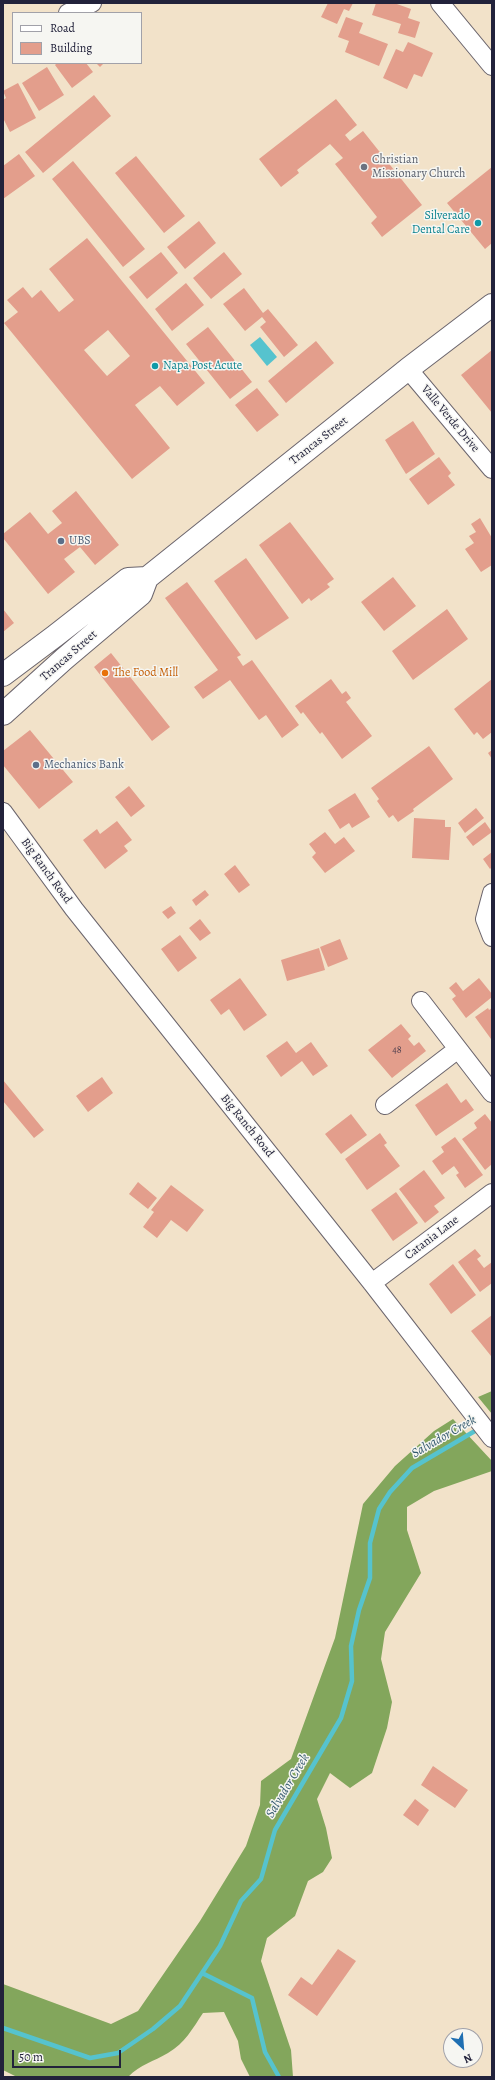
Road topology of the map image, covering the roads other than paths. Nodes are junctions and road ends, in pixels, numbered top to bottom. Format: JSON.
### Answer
{"nodes":[{"id":1,"x":92,"y":3,"type":"edge"},
{"id":2,"x":440,"y":3,"type":"edge"},
{"id":3,"x":70,"y":12,"type":"edge"},
{"id":4,"x":492,"y":66,"type":"edge"},
{"id":5,"x":492,"y":305,"type":"edge"},
{"id":6,"x":408,"y":369,"type":"junction"},
{"id":7,"x":492,"y":469,"type":"edge"},
{"id":8,"x":147,"y":578,"type":"junction"},
{"id":9,"x":55,"y":636,"type":"junction"},
{"id":10,"x":3,"y":667,"type":"edge"},
{"id":11,"x":3,"y":675,"type":"edge"},
{"id":12,"x":3,"y":714,"type":"edge"},
{"id":13,"x":3,"y":812,"type":"edge"},
{"id":14,"x":492,"y":893,"type":"edge"},
{"id":15,"x":492,"y":937,"type":"edge"},
{"id":16,"x":421,"y":1001,"type":"dead end"},
{"id":17,"x":458,"y":1049,"type":"junction"},
{"id":18,"x":492,"y":1094,"type":"edge"},
{"id":19,"x":385,"y":1105,"type":"dead end"},
{"id":20,"x":492,"y":1193,"type":"edge"},
{"id":21,"x":372,"y":1283,"type":"junction"},
{"id":22,"x":491,"y":1437,"type":"edge"}],
"edges":[{"from":1,"to":3,"type":"street"},
{"from":2,"to":4,"type":"street"},
{"from":5,"to":6,"type":"main road","name":"Trancas Street"},
{"from":6,"to":7,"type":"street","name":"Valle Verde Drive"},
{"from":6,"to":8,"type":"main road","name":"Trancas Street"},
{"from":8,"to":9,"type":"main road","name":"Trancas Street"},
{"from":8,"to":12,"type":"main road","name":"Trancas Street"},
{"from":9,"to":10,"type":"main road"},
{"from":9,"to":11,"type":"main road","name":"Trancas Street"},
{"from":13,"to":21,"type":"street","name":"Big Ranch Road"},
{"from":14,"to":15,"type":"street"},
{"from":16,"to":17,"type":"street"},
{"from":17,"to":18,"type":"street"},
{"from":17,"to":19,"type":"street"},
{"from":20,"to":21,"type":"street","name":"Catania Lane"},
{"from":21,"to":22,"type":"street","name":"Big Ranch Road"}]}
